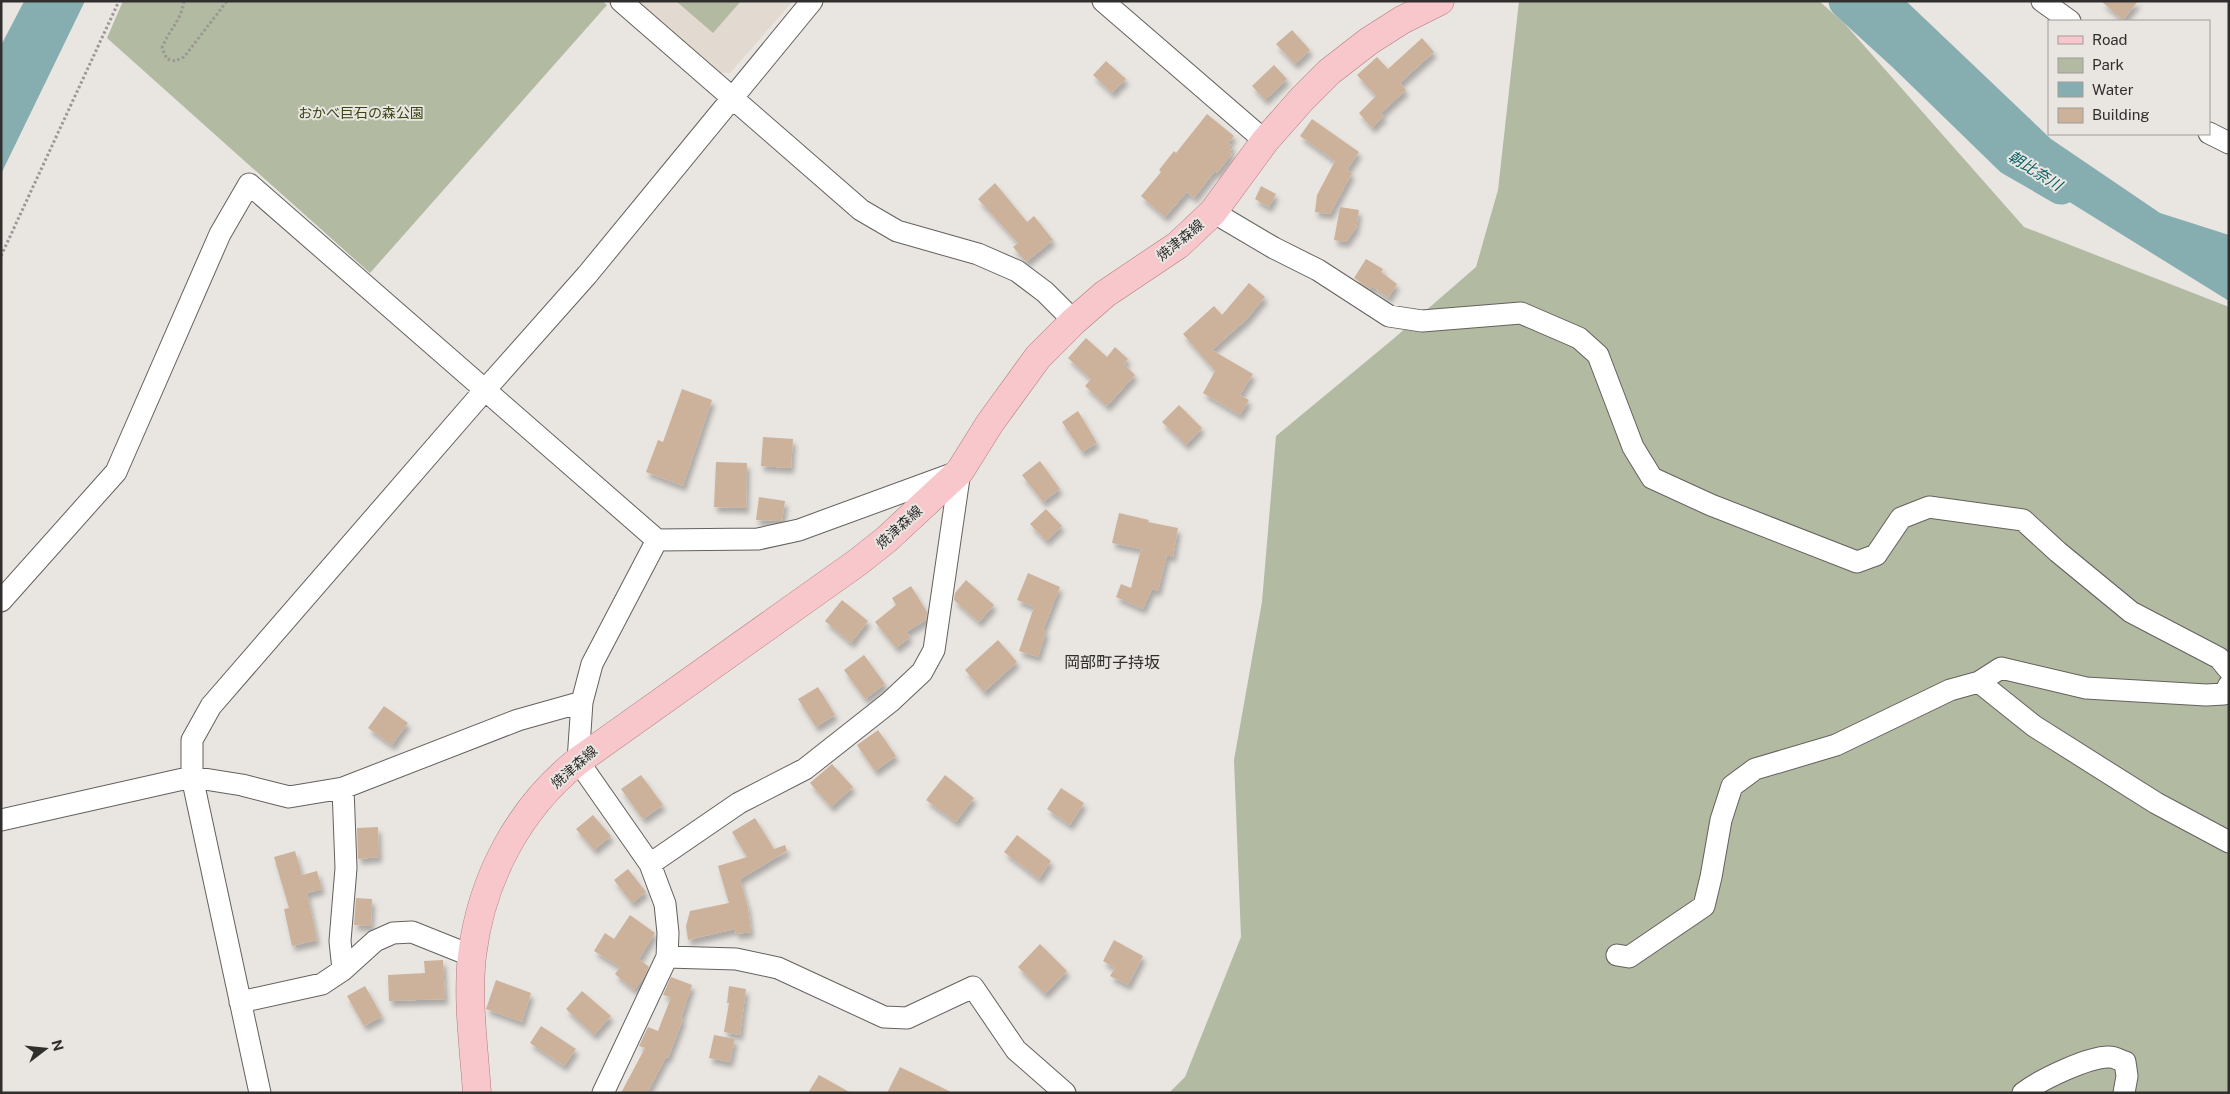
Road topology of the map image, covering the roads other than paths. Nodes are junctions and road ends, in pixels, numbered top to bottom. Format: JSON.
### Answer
{"nodes":[{"id":1,"x":621,"y":1,"type":"edge"},
{"id":2,"x":812,"y":1,"type":"edge"},
{"id":3,"x":1103,"y":1,"type":"edge"},
{"id":4,"x":1440,"y":1,"type":"edge"},
{"id":5,"x":2042,"y":1,"type":"edge"},
{"id":6,"x":2069,"y":20,"type":"edge"},
{"id":7,"x":732,"y":96,"type":"junction"},
{"id":8,"x":2210,"y":134,"type":"edge"},
{"id":9,"x":1265,"y":142,"type":"junction"},
{"id":10,"x":2229,"y":143,"type":"edge"},
{"id":11,"x":1213,"y":212,"type":"junction"},
{"id":12,"x":1074,"y":321,"type":"junction"},
{"id":13,"x":484,"y":391,"type":"junction"},
{"id":14,"x":960,"y":471,"type":"junction"},
{"id":15,"x":657,"y":540,"type":"junction"},
{"id":16,"x":1,"y":601,"type":"edge"},
{"id":17,"x":2229,"y":670,"type":"edge"},
{"id":18,"x":1979,"y":682,"type":"junction"},
{"id":19,"x":2229,"y":686,"type":"edge"},
{"id":20,"x":582,"y":702,"type":"junction"},
{"id":21,"x":578,"y":761,"type":"junction"},
{"id":22,"x":192,"y":776,"type":"junction"},
{"id":23,"x":343,"y":788,"type":"junction"},
{"id":24,"x":1,"y":820,"type":"edge"},
{"id":25,"x":2229,"y":842,"type":"edge"},
{"id":26,"x":650,"y":864,"type":"junction"},
{"id":27,"x":1618,"y":954,"type":"dead end"},
{"id":28,"x":472,"y":956,"type":"junction"},
{"id":29,"x":667,"y":957,"type":"junction"},
{"id":30,"x":343,"y":970,"type":"junction"},
{"id":31,"x":240,"y":1002,"type":"junction"},
{"id":32,"x":260,"y":1093,"type":"edge"},
{"id":33,"x":477,"y":1093,"type":"edge"},
{"id":34,"x":603,"y":1093,"type":"edge"},
{"id":35,"x":1065,"y":1093,"type":"edge"},
{"id":36,"x":2023,"y":1093,"type":"edge"},
{"id":37,"x":2124,"y":1093,"type":"edge"}],
"edges":[{"from":1,"to":7,"type":"street"},
{"from":2,"to":7,"type":"street"},
{"from":3,"to":9,"type":"street"},
{"from":4,"to":9,"type":"main road","name":"焼津森線"},
{"from":5,"to":6,"type":"street"},
{"from":7,"to":12,"type":"street"},
{"from":7,"to":13,"type":"street"},
{"from":8,"to":10,"type":"street"},
{"from":9,"to":11,"type":"main road","name":"焼津森線"},
{"from":11,"to":12,"type":"main road","name":"焼津森線"},
{"from":11,"to":17,"type":"street"},
{"from":12,"to":14,"type":"main road","name":"焼津森線"},
{"from":13,"to":15,"type":"street"},
{"from":13,"to":16,"type":"street"},
{"from":13,"to":22,"type":"street"},
{"from":14,"to":15,"type":"street"},
{"from":14,"to":21,"type":"main road","name":"焼津森線"},
{"from":14,"to":26,"type":"street"},
{"from":15,"to":20,"type":"street"},
{"from":18,"to":19,"type":"street"},
{"from":18,"to":25,"type":"street"},
{"from":18,"to":27,"type":"street"},
{"from":20,"to":21,"type":"street"},
{"from":20,"to":23,"type":"street"},
{"from":21,"to":26,"type":"street"},
{"from":21,"to":28,"type":"main road","name":"焼津森線"},
{"from":22,"to":23,"type":"street"},
{"from":22,"to":24,"type":"street"},
{"from":22,"to":31,"type":"street"},
{"from":23,"to":30,"type":"street"},
{"from":26,"to":29,"type":"street"},
{"from":28,"to":30,"type":"street"},
{"from":28,"to":33,"type":"main road","name":"焼津森線"},
{"from":29,"to":34,"type":"street"},
{"from":29,"to":35,"type":"street"},
{"from":30,"to":31,"type":"street"},
{"from":31,"to":32,"type":"street"},
{"from":36,"to":37,"type":"street"}]}
